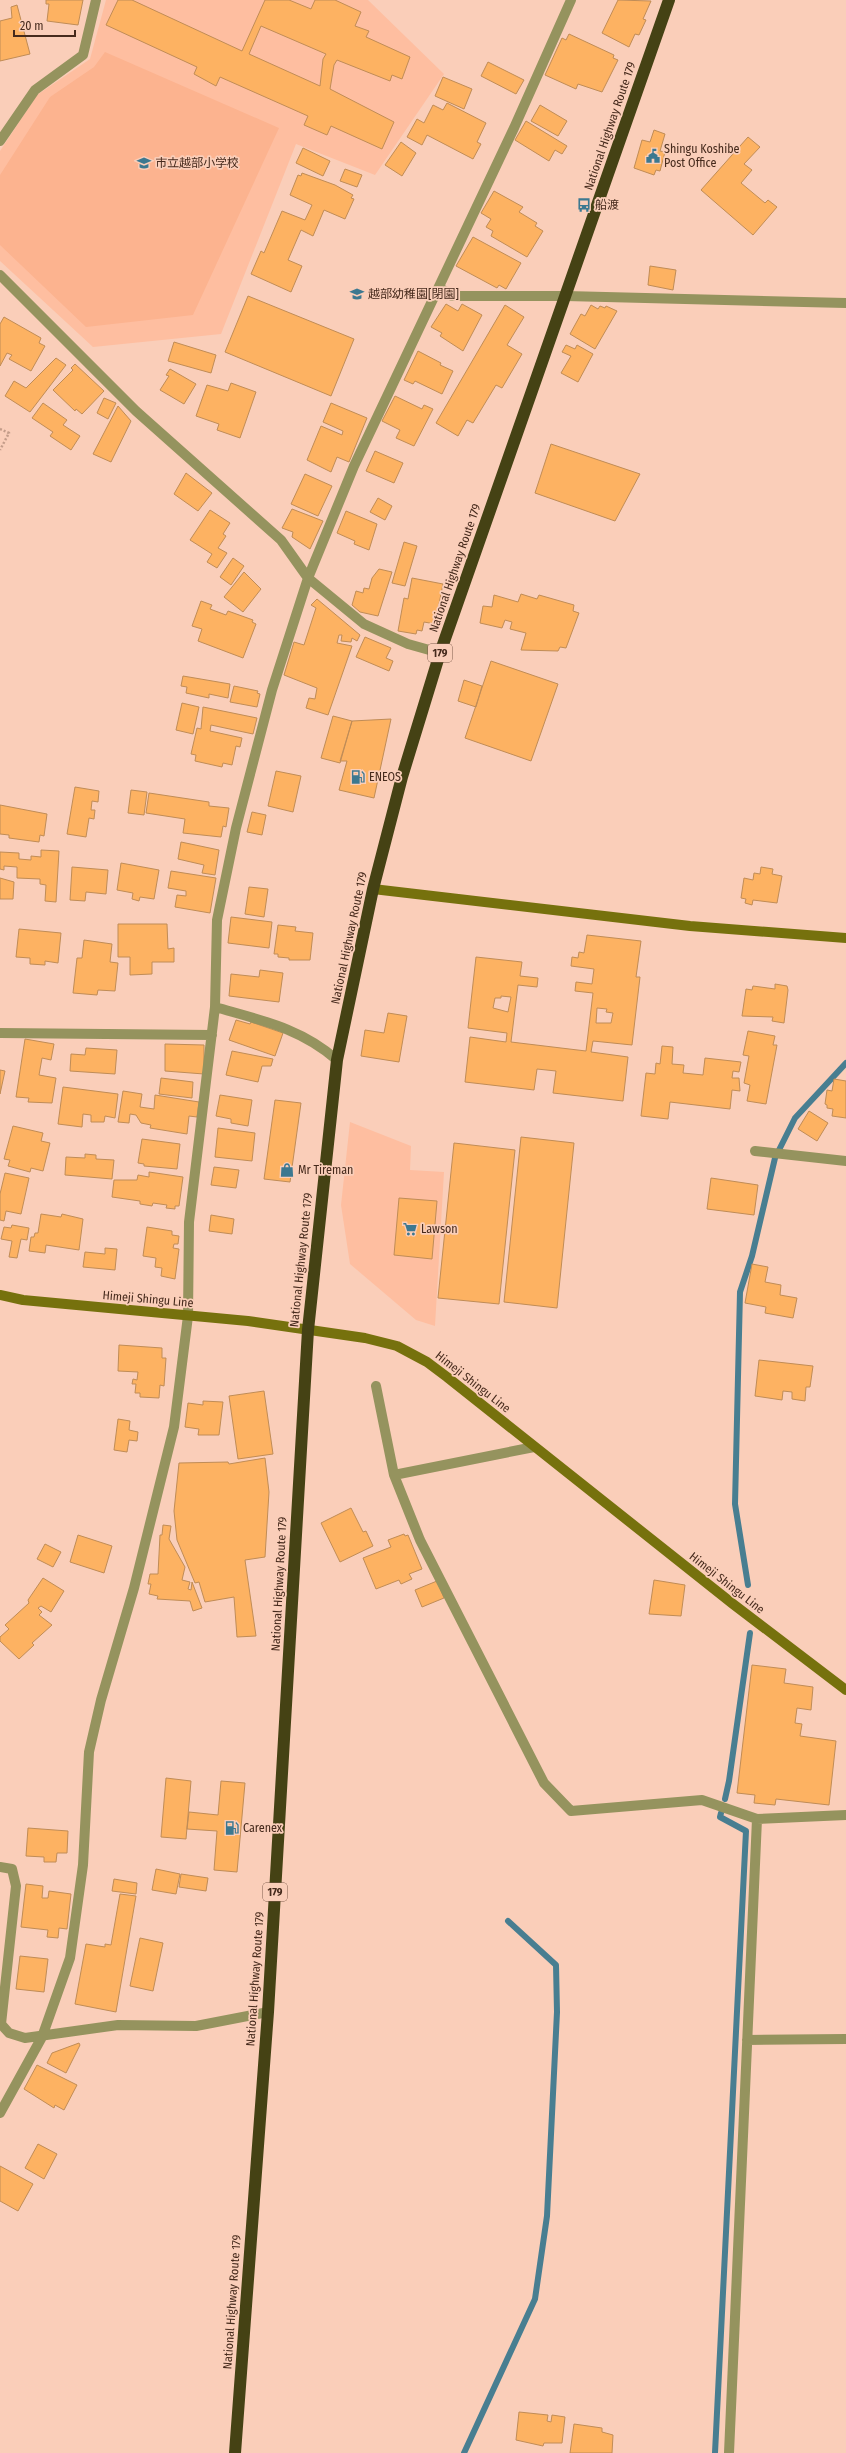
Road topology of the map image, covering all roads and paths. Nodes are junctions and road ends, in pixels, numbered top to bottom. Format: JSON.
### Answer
{"nodes":[{"id":1,"x":96,"y":0,"type":"edge"},
{"id":2,"x":570,"y":0,"type":"edge"},
{"id":3,"x":669,"y":0,"type":"edge"},
{"id":4,"x":0,"y":141,"type":"edge"},
{"id":5,"x":0,"y":275,"type":"edge"},
{"id":6,"x":440,"y":288,"type":"junction"},
{"id":7,"x":566,"y":296,"type":"junction"},
{"id":8,"x":846,"y":302,"type":"edge"},
{"id":9,"x":0,"y":429,"type":"edge"},
{"id":10,"x":0,"y":450,"type":"edge"},
{"id":11,"x":308,"y":578,"type":"junction"},
{"id":12,"x":440,"y":653,"type":"junction"},
{"id":13,"x":373,"y":888,"type":"junction"},
{"id":14,"x":846,"y":938,"type":"edge"},
{"id":15,"x":215,"y":1007,"type":"junction"},
{"id":16,"x":0,"y":1033,"type":"edge"},
{"id":17,"x":212,"y":1035,"type":"junction"},
{"id":18,"x":337,"y":1060,"type":"junction"},
{"id":19,"x":755,"y":1151,"type":"dead end"},
{"id":20,"x":846,"y":1161,"type":"edge"},
{"id":21,"x":0,"y":1295,"type":"edge"},
{"id":22,"x":188,"y":1316,"type":"junction"},
{"id":23,"x":308,"y":1330,"type":"junction"},
{"id":24,"x":376,"y":1386,"type":"dead end"},
{"id":25,"x":534,"y":1447,"type":"junction"},
{"id":26,"x":394,"y":1475,"type":"junction"},
{"id":27,"x":846,"y":1690,"type":"edge"},
{"id":28,"x":846,"y":1815,"type":"edge"},
{"id":29,"x":757,"y":1819,"type":"junction"},
{"id":30,"x":0,"y":1867,"type":"edge"},
{"id":31,"x":268,"y":2012,"type":"junction"},
{"id":32,"x":42,"y":2037,"type":"junction"},
{"id":33,"x":747,"y":2040,"type":"junction"},
{"id":34,"x":846,"y":2040,"type":"edge"},
{"id":35,"x":0,"y":2113,"type":"edge"},
{"id":36,"x":235,"y":2453,"type":"edge"},
{"id":37,"x":729,"y":2453,"type":"edge"}],
"edges":[{"from":1,"to":4,"type":"street"},
{"from":2,"to":6,"type":"street"},
{"from":3,"to":7,"type":"highway","name":"National Highway Route 179","number":"179"},
{"from":5,"to":11,"type":"street"},
{"from":6,"to":7,"type":"street"},
{"from":6,"to":11,"type":"street"},
{"from":7,"to":8,"type":"street"},
{"from":7,"to":12,"type":"highway","name":"National Highway Route 179","number":"179"},
{"from":9,"to":10,"type":"path"},
{"from":11,"to":12,"type":"street"},
{"from":11,"to":15,"type":"street"},
{"from":12,"to":13,"type":"highway","name":"National Highway Route 179","number":"179"},
{"from":13,"to":14,"type":"main road"},
{"from":13,"to":18,"type":"highway","name":"National Highway Route 179","number":"179"},
{"from":15,"to":17,"type":"street"},
{"from":15,"to":18,"type":"street"},
{"from":16,"to":17,"type":"street"},
{"from":17,"to":22,"type":"street"},
{"from":18,"to":23,"type":"highway","name":"National Highway Route 179","number":"179"},
{"from":19,"to":20,"type":"street"},
{"from":21,"to":22,"type":"main road","name":"Himeji Shingu Line"},
{"from":22,"to":23,"type":"main road","name":"Himeji Shingu Line"},
{"from":22,"to":32,"type":"street"},
{"from":23,"to":25,"type":"main road","name":"Himeji Shingu Line"},
{"from":23,"to":31,"type":"highway","name":"National Highway Route 179","number":"179"},
{"from":24,"to":26,"type":"street"},
{"from":25,"to":26,"type":"street"},
{"from":25,"to":27,"type":"main road","name":"Himeji Shingu Line"},
{"from":26,"to":29,"type":"street"},
{"from":28,"to":29,"type":"street"},
{"from":29,"to":33,"type":"street"},
{"from":30,"to":32,"type":"street"},
{"from":31,"to":32,"type":"street"},
{"from":31,"to":36,"type":"highway","name":"National Highway Route 179","number":"179"},
{"from":32,"to":35,"type":"street"},
{"from":33,"to":34,"type":"street"},
{"from":33,"to":37,"type":"street"}]}
